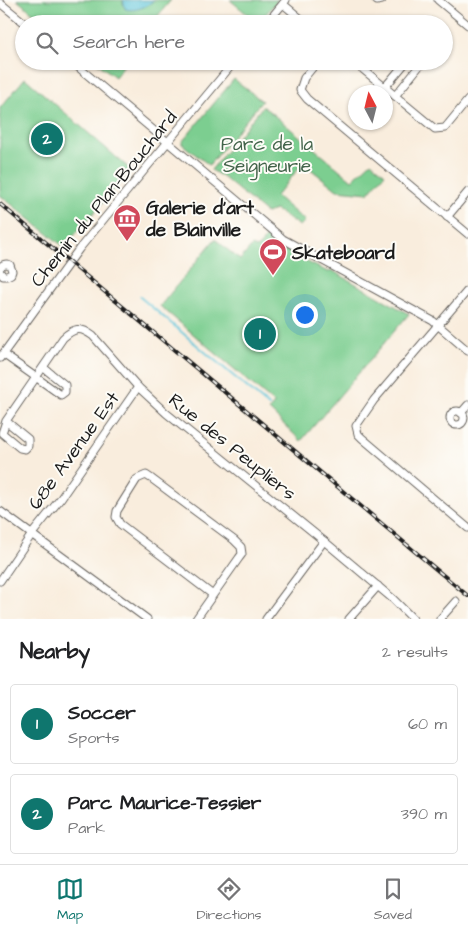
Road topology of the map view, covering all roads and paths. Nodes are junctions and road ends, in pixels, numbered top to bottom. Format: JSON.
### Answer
{"nodes":[{"id":1,"x":376,"y":0,"type":"edge"},
{"id":2,"x":382,"y":0,"type":"edge"},
{"id":3,"x":438,"y":0,"type":"edge"},
{"id":4,"x":285,"y":2,"type":"edge"},
{"id":5,"x":0,"y":3,"type":"edge"},
{"id":6,"x":15,"y":15,"type":"edge"},
{"id":7,"x":274,"y":15,"type":"edge"},
{"id":8,"x":299,"y":15,"type":"edge"},
{"id":9,"x":468,"y":25,"type":"edge"},
{"id":10,"x":82,"y":70,"type":"edge"},
{"id":11,"x":228,"y":70,"type":"edge"},
{"id":12,"x":311,"y":70,"type":"edge"},
{"id":13,"x":364,"y":70,"type":"edge"},
{"id":14,"x":399,"y":70,"type":"edge"},
{"id":15,"x":416,"y":70,"type":"edge"},
{"id":16,"x":383,"y":85,"type":"edge"},
{"id":17,"x":387,"y":85,"type":"edge"},
{"id":18,"x":395,"y":96,"type":"joint"},
{"id":19,"x":468,"y":100,"type":"edge"},
{"id":20,"x":168,"y":142,"type":"junction"},
{"id":21,"x":468,"y":192,"type":"edge"},
{"id":22,"x":447,"y":217,"type":"junction"},
{"id":23,"x":468,"y":234,"type":"edge"},
{"id":24,"x":468,"y":290,"type":"edge"},
{"id":25,"x":438,"y":326,"type":"junction"},
{"id":26,"x":468,"y":352,"type":"edge"},
{"id":27,"x":2,"y":356,"type":"edge"},
{"id":28,"x":44,"y":368,"type":"junction"},
{"id":29,"x":36,"y":377,"type":"junction"},
{"id":30,"x":138,"y":387,"type":"junction"},
{"id":31,"x":468,"y":405,"type":"edge"},
{"id":32,"x":461,"y":413,"type":"dead end"},
{"id":33,"x":6,"y":421,"type":"dead end"},
{"id":34,"x":0,"y":511,"type":"edge"},
{"id":35,"x":468,"y":528,"type":"edge"},
{"id":36,"x":32,"y":534,"type":"junction"},
{"id":37,"x":324,"y":541,"type":"junction"},
{"id":38,"x":0,"y":581,"type":"edge"},
{"id":39,"x":378,"y":586,"type":"junction"},
{"id":40,"x":213,"y":595,"type":"junction"},
{"id":41,"x":456,"y":601,"type":"dead end"},
{"id":42,"x":147,"y":619,"type":"edge"},
{"id":43,"x":196,"y":619,"type":"edge"},
{"id":44,"x":266,"y":619,"type":"edge"},
{"id":45,"x":349,"y":619,"type":"edge"},
{"id":46,"x":413,"y":619,"type":"edge"},
{"id":47,"x":440,"y":619,"type":"edge"}],
"edges":[{"from":1,"to":2,"type":"street"},
{"from":3,"to":9,"type":"street"},
{"from":4,"to":7,"type":"street"},
{"from":4,"to":8,"type":"street"},
{"from":5,"to":6,"type":"street"},
{"from":10,"to":20,"type":"street"},
{"from":11,"to":20,"type":"street","name":"Chemin du Plan-Bouchard"},
{"from":12,"to":22,"type":"street"},
{"from":13,"to":16,"type":"street"},
{"from":14,"to":17,"type":"street"},
{"from":15,"to":18,"type":"street"},
{"from":18,"to":19,"type":"street"},
{"from":20,"to":25,"type":"street"},
{"from":20,"to":27,"type":"street","name":"Chemin du Plan-Bouchard"},
{"from":21,"to":22,"type":"street"},
{"from":22,"to":23,"type":"street"},
{"from":24,"to":25,"type":"street"},
{"from":25,"to":26,"type":"street"},
{"from":25,"to":35,"type":"street"},
{"from":27,"to":29,"type":"street"},
{"from":28,"to":29,"type":"street","name":"Rue des Peupliers"},
{"from":28,"to":29,"type":"street"},
{"from":28,"to":30,"type":"street","name":"Rue des Peupliers"},
{"from":29,"to":33,"type":"street","name":"Rue des Peupliers"},
{"from":30,"to":36,"type":"street","name":"68e Avenue Est"},
{"from":30,"to":37,"type":"street","name":"Rue des Peupliers"},
{"from":31,"to":32,"type":"street"},
{"from":34,"to":36,"type":"street"},
{"from":36,"to":38,"type":"street","name":"68e Avenue Est"},
{"from":36,"to":42,"type":"street"},
{"from":37,"to":39,"type":"street","name":"Rue des Peupliers"},
{"from":37,"to":44,"type":"street"},
{"from":39,"to":45,"type":"street"},
{"from":39,"to":46,"type":"street","name":"Rue des Peupliers"},
{"from":40,"to":40,"type":"street"},
{"from":40,"to":43,"type":"street"},
{"from":41,"to":47,"type":"street"}]}
